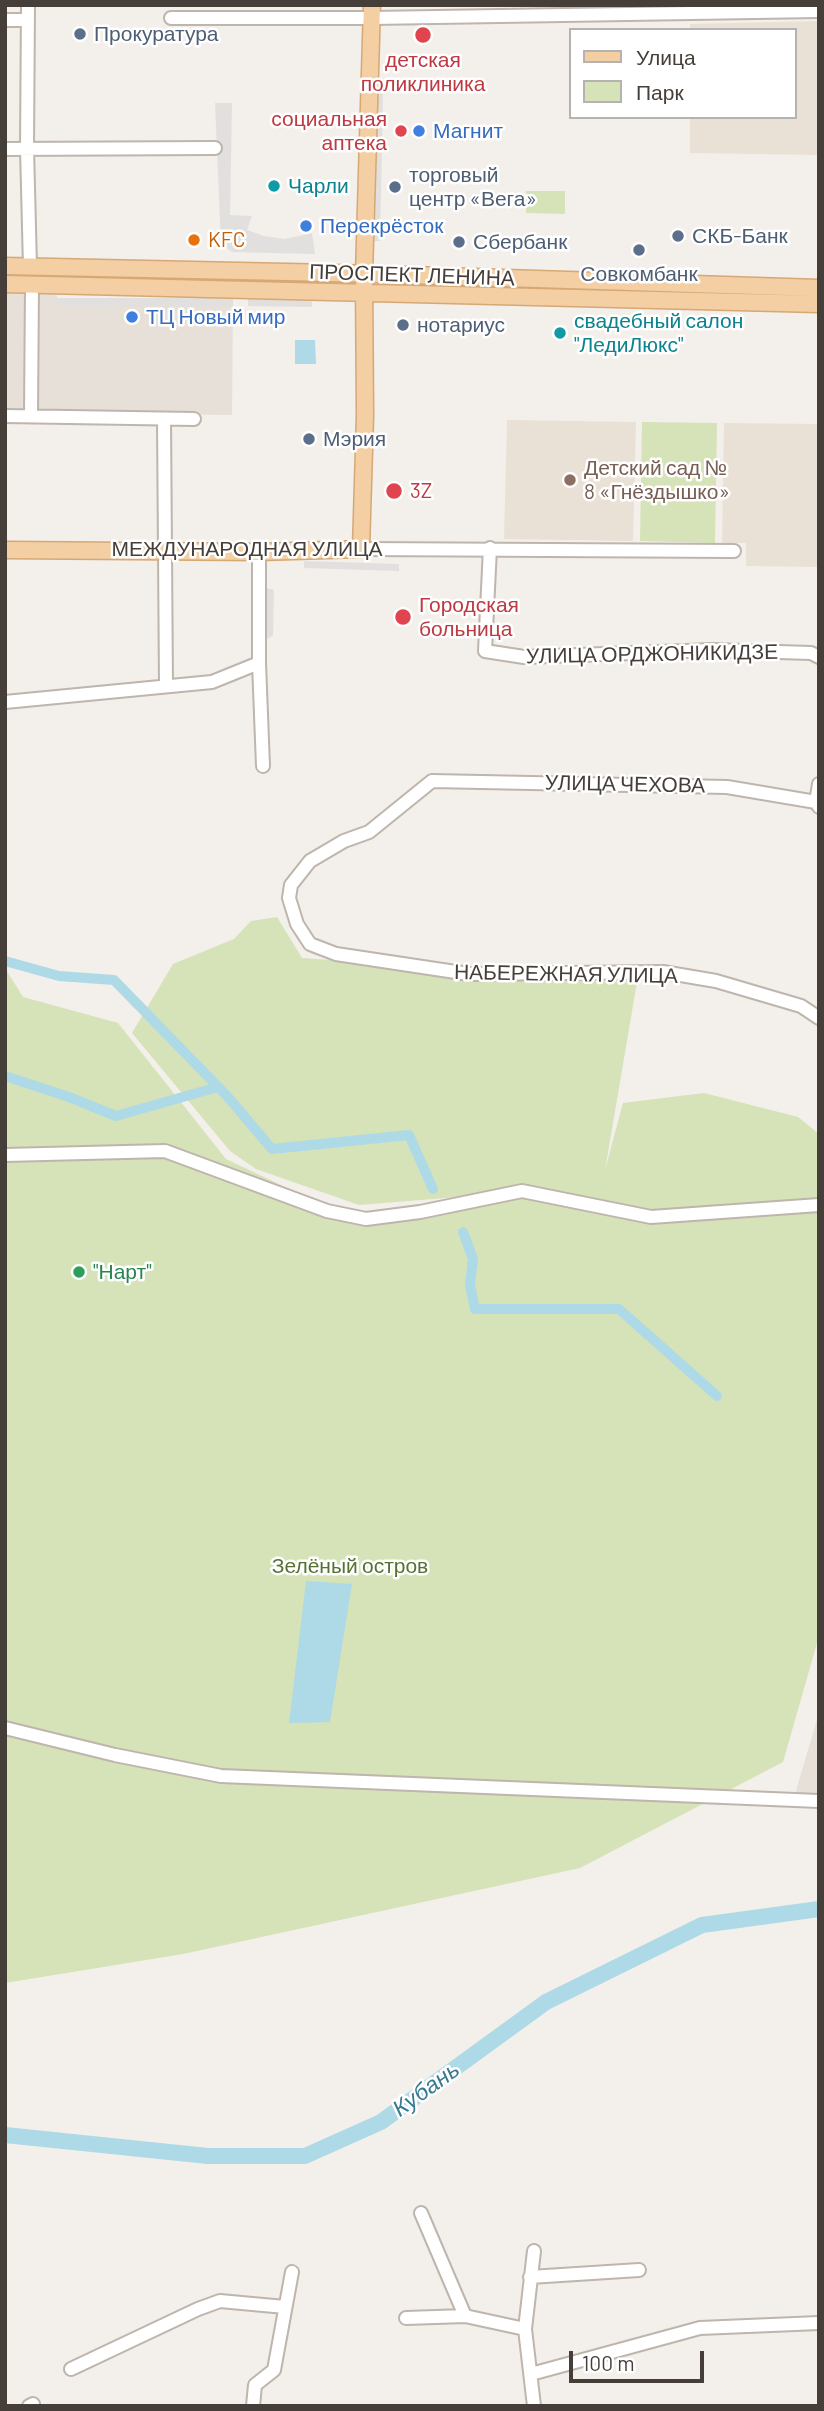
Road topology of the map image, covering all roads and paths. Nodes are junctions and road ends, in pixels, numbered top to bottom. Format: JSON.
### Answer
{"nodes":[{"id":1,"x":27,"y":5,"type":"edge"},
{"id":2,"x":819,"y":11,"type":"edge"},
{"id":3,"x":372,"y":12,"type":"edge"},
{"id":4,"x":171,"y":18,"type":"dead end"},
{"id":5,"x":5,"y":20,"type":"edge"},
{"id":6,"x":27,"y":20,"type":"junction"},
{"id":7,"x":27,"y":148,"type":"junction"},
{"id":8,"x":215,"y":148,"type":"dead end"},
{"id":9,"x":5,"y":149,"type":"edge"},
{"id":10,"x":5,"y":266,"type":"edge"},
{"id":11,"x":30,"y":267,"type":"junction"},
{"id":12,"x":364,"y":274,"type":"junction"},
{"id":13,"x":5,"y":284,"type":"edge"},
{"id":14,"x":32,"y":285,"type":"junction"},
{"id":15,"x":819,"y":288,"type":"edge"},
{"id":16,"x":364,"y":293,"type":"junction"},
{"id":17,"x":819,"y":304,"type":"edge"},
{"id":18,"x":31,"y":415,"type":"junction"},
{"id":19,"x":5,"y":416,"type":"edge"},
{"id":20,"x":164,"y":419,"type":"junction"},
{"id":21,"x":194,"y":419,"type":"dead end"},
{"id":22,"x":360,"y":548,"type":"junction"},
{"id":23,"x":490,"y":548,"type":"junction"},
{"id":24,"x":5,"y":550,"type":"edge"},
{"id":25,"x":166,"y":551,"type":"junction"},
{"id":26,"x":734,"y":551,"type":"dead end"},
{"id":27,"x":259,"y":552,"type":"junction"},
{"id":28,"x":819,"y":657,"type":"edge"},
{"id":29,"x":259,"y":663,"type":"junction"},
{"id":30,"x":166,"y":686,"type":"junction"},
{"id":31,"x":5,"y":702,"type":"edge"},
{"id":32,"x":263,"y":766,"type":"dead end"},
{"id":33,"x":819,"y":783,"type":"edge"},
{"id":34,"x":817,"y":805,"type":"edge"},
{"id":35,"x":310,"y":944,"type":"joint"},
{"id":36,"x":819,"y":1018,"type":"edge"},
{"id":37,"x":5,"y":1155,"type":"edge"},
{"id":38,"x":819,"y":1205,"type":"edge"},
{"id":39,"x":5,"y":1728,"type":"edge"},
{"id":40,"x":819,"y":1801,"type":"edge"},
{"id":41,"x":421,"y":2213,"type":"dead end"},
{"id":42,"x":534,"y":2251,"type":"dead end"},
{"id":43,"x":639,"y":2270,"type":"dead end"},
{"id":44,"x":292,"y":2272,"type":"dead end"},
{"id":45,"x":530,"y":2277,"type":"junction"},
{"id":46,"x":285,"y":2307,"type":"junction"},
{"id":47,"x":465,"y":2316,"type":"junction"},
{"id":48,"x":406,"y":2318,"type":"dead end"},
{"id":49,"x":819,"y":2323,"type":"edge"},
{"id":50,"x":524,"y":2329,"type":"junction"},
{"id":51,"x":71,"y":2369,"type":"dead end"},
{"id":52,"x":531,"y":2374,"type":"junction"},
{"id":53,"x":253,"y":2406,"type":"edge"},
{"id":54,"x":534,"y":2406,"type":"edge"}],
"edges":[{"from":1,"to":6,"type":"street"},
{"from":2,"to":3,"type":"street"},
{"from":3,"to":4,"type":"street"},
{"from":3,"to":12,"type":"main road"},
{"from":5,"to":6,"type":"street"},
{"from":6,"to":7,"type":"street"},
{"from":7,"to":8,"type":"street"},
{"from":7,"to":9,"type":"street"},
{"from":7,"to":11,"type":"street"},
{"from":10,"to":11,"type":"main road","name":"ПРОСПЕКТ ЛЕНИНА"},
{"from":11,"to":12,"type":"main road","name":"ПРОСПЕКТ ЛЕНИНА"},
{"from":12,"to":15,"type":"main road","name":"ПРОСПЕКТ ЛЕНИНА"},
{"from":12,"to":16,"type":"main road"},
{"from":13,"to":14,"type":"main road","name":"ПРОСПЕКТ ЛЕНИНА"},
{"from":14,"to":16,"type":"main road","name":"ПРОСПЕКТ ЛЕНИНА"},
{"from":14,"to":18,"type":"street"},
{"from":16,"to":17,"type":"main road","name":"ПРОСПЕКТ ЛЕНИНА"},
{"from":16,"to":22,"type":"main road"},
{"from":18,"to":19,"type":"street"},
{"from":18,"to":20,"type":"street"},
{"from":20,"to":21,"type":"street"},
{"from":20,"to":25,"type":"street"},
{"from":22,"to":23,"type":"street","name":"МЕЖДУНАРОДНАЯ УЛИЦА"},
{"from":22,"to":27,"type":"main road","name":"МЕЖДУНАРОДНАЯ УЛИЦА"},
{"from":23,"to":26,"type":"street","name":"МЕЖДУНАРОДНАЯ УЛИЦА"},
{"from":23,"to":28,"type":"street","name":"УЛИЦА ОРДЖОНИКИДЗЕ"},
{"from":24,"to":25,"type":"main road","name":"МЕЖДУНАРОДНАЯ УЛИЦА"},
{"from":25,"to":27,"type":"main road","name":"МЕЖДУНАРОДНАЯ УЛИЦА"},
{"from":25,"to":30,"type":"street"},
{"from":27,"to":29,"type":"street"},
{"from":29,"to":30,"type":"street"},
{"from":29,"to":32,"type":"street"},
{"from":30,"to":31,"type":"street"},
{"from":33,"to":34,"type":"street"},
{"from":34,"to":35,"type":"street","name":"УЛИЦА ЧЕХОВА"},
{"from":35,"to":36,"type":"street","name":"НАБЕРЕЖНАЯ УЛИЦА"},
{"from":37,"to":38,"type":"street"},
{"from":39,"to":40,"type":"street"},
{"from":41,"to":47,"type":"street"},
{"from":42,"to":45,"type":"street"},
{"from":43,"to":45,"type":"street"},
{"from":44,"to":46,"type":"street"},
{"from":45,"to":50,"type":"street"},
{"from":46,"to":51,"type":"street"},
{"from":46,"to":53,"type":"street"},
{"from":47,"to":48,"type":"street"},
{"from":47,"to":50,"type":"street"},
{"from":49,"to":52,"type":"street"},
{"from":50,"to":52,"type":"street"},
{"from":52,"to":54,"type":"street"}]}
